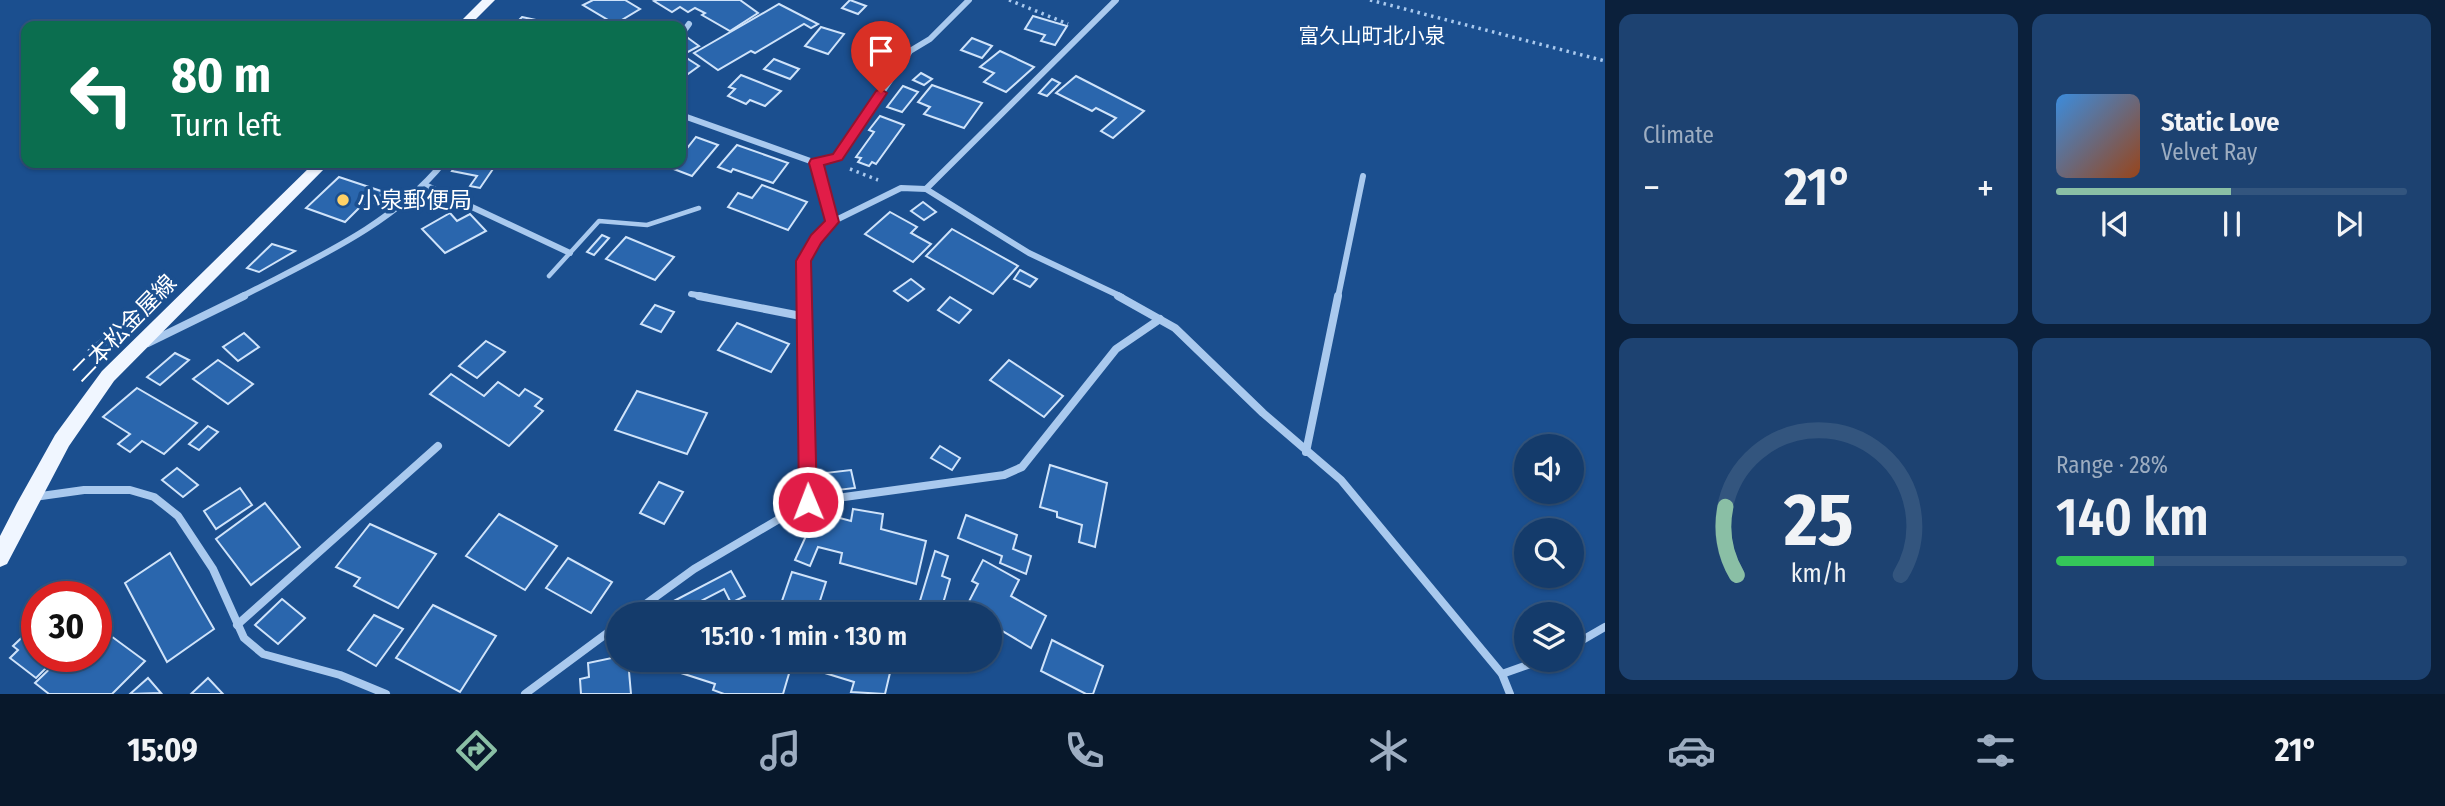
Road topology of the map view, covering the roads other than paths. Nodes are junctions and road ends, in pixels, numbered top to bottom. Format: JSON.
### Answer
{"nodes":[{"id":1,"x":489,"y":0,"type":"edge"},
{"id":2,"x":969,"y":0,"type":"edge"},
{"id":3,"x":1116,"y":0,"type":"edge"},
{"id":4,"x":467,"y":21,"type":"edge"},
{"id":5,"x":689,"y":24,"type":"dead end"},
{"id":6,"x":686,"y":28,"type":"edge"},
{"id":7,"x":686,"y":118,"type":"edge"},
{"id":8,"x":816,"y":163,"type":"junction"},
{"id":9,"x":318,"y":168,"type":"edge"},
{"id":10,"x":439,"y":168,"type":"edge"},
{"id":11,"x":1363,"y":176,"type":"dead end"},
{"id":12,"x":425,"y":186,"type":"junction"},
{"id":13,"x":926,"y":189,"type":"junction"},
{"id":14,"x":699,"y":208,"type":"dead end"},
{"id":15,"x":832,"y":222,"type":"junction"},
{"id":16,"x":570,"y":253,"type":"junction"},
{"id":17,"x":550,"y":276,"type":"dead end"},
{"id":18,"x":691,"y":294,"type":"dead end"},
{"id":19,"x":806,"y":317,"type":"junction"},
{"id":20,"x":1160,"y":318,"type":"junction"},
{"id":21,"x":137,"y":347,"type":"junction"},
{"id":22,"x":438,"y":446,"type":"dead end"},
{"id":23,"x":1306,"y":452,"type":"junction"},
{"id":24,"x":29,"y":497,"type":"junction"},
{"id":25,"x":808,"y":502,"type":"junction"},
{"id":26,"x":0,"y":557,"type":"edge"},
{"id":27,"x":649,"y":602,"type":"edge"},
{"id":28,"x":237,"y":625,"type":"junction"},
{"id":29,"x":1605,"y":626,"type":"edge"},
{"id":30,"x":606,"y":634,"type":"edge"},
{"id":31,"x":1584,"y":639,"type":"edge"},
{"id":32,"x":1514,"y":670,"type":"edge"},
{"id":33,"x":1502,"y":674,"type":"junction"},
{"id":34,"x":386,"y":694,"type":"edge"},
{"id":35,"x":525,"y":694,"type":"edge"},
{"id":36,"x":1510,"y":694,"type":"edge"}],
"edges":[{"from":1,"to":4,"type":"main road"},
{"from":2,"to":8,"type":"street"},
{"from":3,"to":13,"type":"street"},
{"from":5,"to":6,"type":"street"},
{"from":7,"to":8,"type":"street"},
{"from":8,"to":15,"type":"street"},
{"from":9,"to":21,"type":"main road","name":"二本松金屋線"},
{"from":10,"to":12,"type":"street"},
{"from":11,"to":23,"type":"street"},
{"from":12,"to":16,"type":"street"},
{"from":12,"to":21,"type":"street"},
{"from":13,"to":15,"type":"street"},
{"from":13,"to":20,"type":"street"},
{"from":14,"to":16,"type":"lane"},
{"from":15,"to":19,"type":"street"},
{"from":16,"to":17,"type":"lane"},
{"from":18,"to":19,"type":"street"},
{"from":19,"to":25,"type":"street"},
{"from":20,"to":23,"type":"street"},
{"from":20,"to":25,"type":"street"},
{"from":21,"to":24,"type":"main road","name":"二本松金屋線"},
{"from":22,"to":28,"type":"street"},
{"from":23,"to":33,"type":"street"},
{"from":24,"to":26,"type":"main road","name":"二本松金屋線"},
{"from":24,"to":28,"type":"street"},
{"from":25,"to":27,"type":"street"},
{"from":28,"to":34,"type":"street"},
{"from":29,"to":31,"type":"street"},
{"from":30,"to":35,"type":"street"},
{"from":32,"to":33,"type":"street"},
{"from":33,"to":36,"type":"street"}]}
